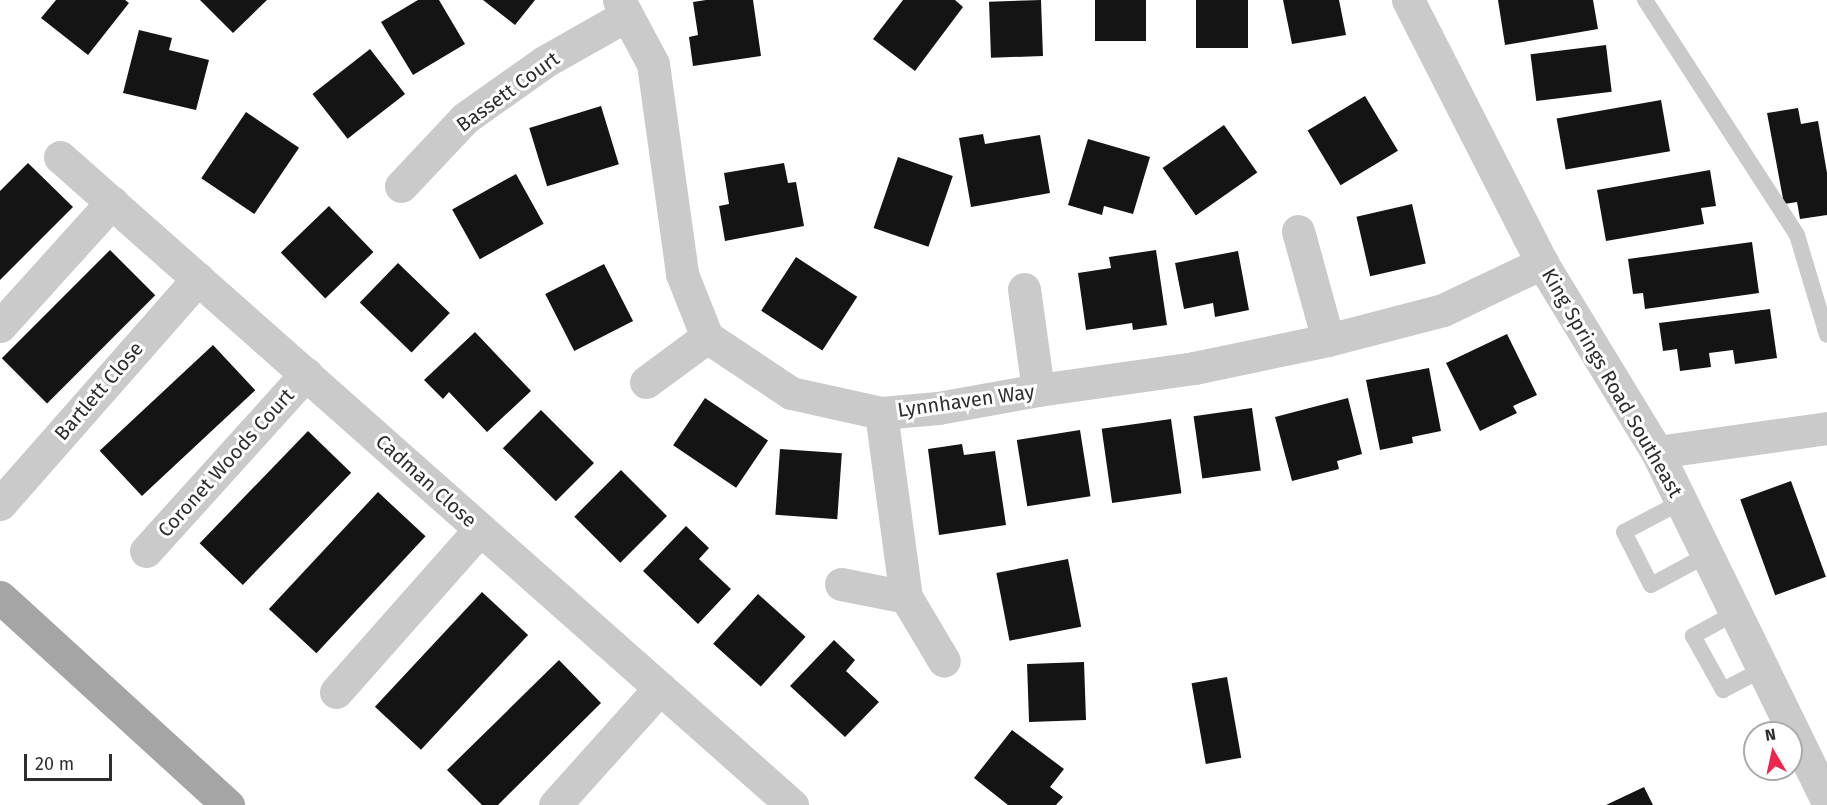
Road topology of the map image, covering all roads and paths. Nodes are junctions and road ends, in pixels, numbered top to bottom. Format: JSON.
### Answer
{"nodes":[{"id":1,"x":1408,"y":0,"type":"edge"},
{"id":2,"x":1645,"y":0,"type":"edge"},
{"id":3,"x":623,"y":8,"type":"edge"},
{"id":4,"x":60,"y":157,"type":"dead end"},
{"id":5,"x":401,"y":186,"type":"dead end"},
{"id":6,"x":112,"y":202,"type":"junction"},
{"id":7,"x":1298,"y":231,"type":"dead end"},
{"id":8,"x":1542,"y":262,"type":"junction"},
{"id":9,"x":198,"y":279,"type":"junction"},
{"id":10,"x":1024,"y":288,"type":"dead end"},
{"id":11,"x":0,"y":326,"type":"edge"},
{"id":12,"x":1827,"y":335,"type":"edge"},
{"id":13,"x":707,"y":337,"type":"junction"},
{"id":14,"x":1328,"y":340,"type":"junction"},
{"id":15,"x":306,"y":374,"type":"junction"},
{"id":16,"x":646,"y":382,"type":"dead end"},
{"id":17,"x":1038,"y":390,"type":"junction"},
{"id":18,"x":881,"y":413,"type":"junction"},
{"id":19,"x":1827,"y":428,"type":"edge"},
{"id":20,"x":1657,"y":452,"type":"junction"},
{"id":21,"x":1681,"y":502,"type":"junction"},
{"id":22,"x":0,"y":504,"type":"edge"},
{"id":23,"x":480,"y":529,"type":"junction"},
{"id":24,"x":146,"y":551,"type":"dead end"},
{"id":25,"x":1707,"y":555,"type":"junction"},
{"id":26,"x":841,"y":584,"type":"dead end"},
{"id":27,"x":0,"y":597,"type":"edge"},
{"id":28,"x":906,"y":597,"type":"junction"},
{"id":29,"x":1735,"y":613,"type":"junction"},
{"id":30,"x":944,"y":661,"type":"dead end"},
{"id":31,"x":1763,"y":669,"type":"junction"},
{"id":32,"x":660,"y":688,"type":"junction"},
{"id":33,"x":336,"y":692,"type":"dead end"},
{"id":34,"x":1827,"y":800,"type":"edge"},
{"id":35,"x":228,"y":805,"type":"edge"},
{"id":36,"x":555,"y":805,"type":"edge"},
{"id":37,"x":792,"y":805,"type":"edge"}],
"edges":[{"from":1,"to":8,"type":"street","name":"King Springs Road Southeast"},
{"from":2,"to":12,"type":"lane"},
{"from":3,"to":5,"type":"street","name":"Bassett Court"},
{"from":3,"to":13,"type":"street"},
{"from":4,"to":6,"type":"street","name":"Cadman Close"},
{"from":6,"to":9,"type":"street","name":"Cadman Close"},
{"from":6,"to":11,"type":"street"},
{"from":7,"to":14,"type":"street"},
{"from":8,"to":14,"type":"street","name":"Lynnhaven Way"},
{"from":8,"to":20,"type":"street","name":"King Springs Road Southeast"},
{"from":9,"to":15,"type":"street","name":"Cadman Close"},
{"from":9,"to":22,"type":"street","name":"Bartlett Close"},
{"from":10,"to":17,"type":"street"},
{"from":13,"to":16,"type":"street"},
{"from":13,"to":18,"type":"street","name":"Lynnhaven Way"},
{"from":14,"to":17,"type":"street","name":"Lynnhaven Way"},
{"from":15,"to":23,"type":"street","name":"Cadman Close"},
{"from":15,"to":24,"type":"street","name":"Coronet Woods Court"},
{"from":17,"to":18,"type":"street","name":"Lynnhaven Way"},
{"from":18,"to":28,"type":"street"},
{"from":19,"to":20,"type":"street"},
{"from":20,"to":21,"type":"street","name":"King Springs Road Southeast"},
{"from":21,"to":25,"type":"street","name":"King Springs Road Southeast"},
{"from":21,"to":25,"type":"lane"},
{"from":23,"to":32,"type":"street","name":"Cadman Close"},
{"from":23,"to":33,"type":"street"},
{"from":25,"to":29,"type":"street","name":"King Springs Road Southeast"},
{"from":26,"to":28,"type":"street"},
{"from":27,"to":35,"type":"main road"},
{"from":28,"to":30,"type":"street"},
{"from":29,"to":31,"type":"street","name":"King Springs Road Southeast"},
{"from":29,"to":31,"type":"lane"},
{"from":31,"to":34,"type":"street","name":"King Springs Road Southeast"},
{"from":32,"to":36,"type":"street"},
{"from":32,"to":37,"type":"street","name":"Cadman Close"}]}
